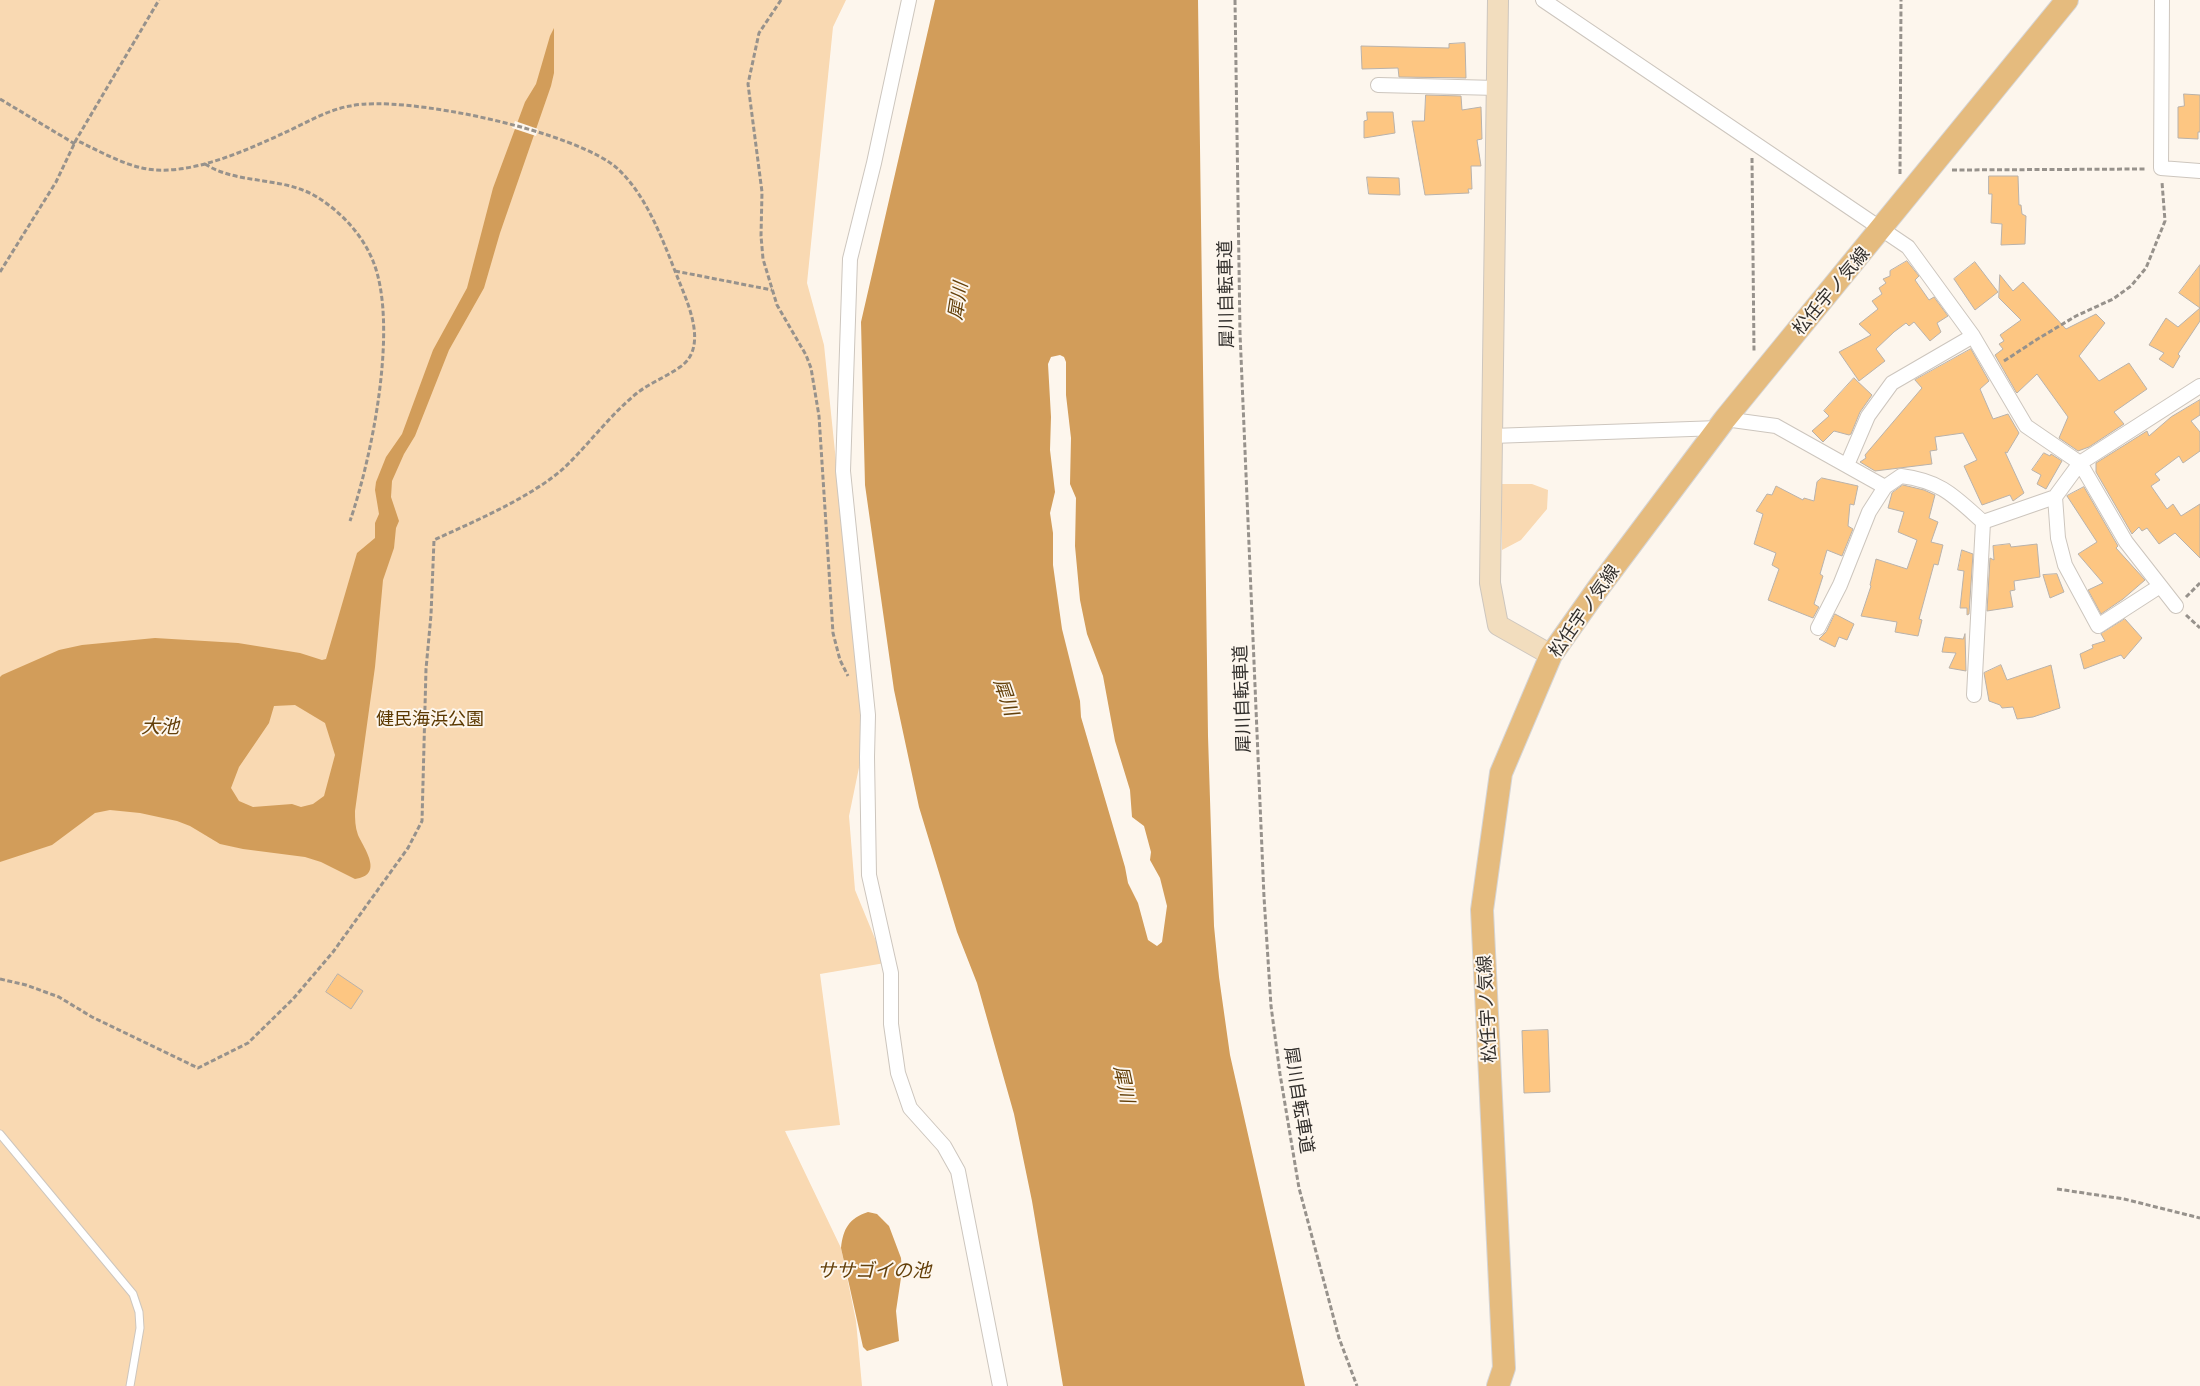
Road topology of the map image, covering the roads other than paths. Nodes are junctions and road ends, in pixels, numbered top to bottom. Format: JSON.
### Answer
{"nodes":[{"id":1,"x":909,"y":0,"type":"edge"},
{"id":2,"x":1498,"y":0,"type":"edge"},
{"id":3,"x":1543,"y":0,"type":"edge"},
{"id":4,"x":2067,"y":0,"type":"edge"},
{"id":5,"x":2162,"y":0,"type":"edge"},
{"id":6,"x":1378,"y":85,"type":"dead end"},
{"id":7,"x":1497,"y":88,"type":"junction"},
{"id":8,"x":2200,"y":171,"type":"edge"},
{"id":9,"x":1882,"y":228,"type":"junction"},
{"id":10,"x":1973,"y":336,"type":"junction"},
{"id":11,"x":2200,"y":386,"type":"edge"},
{"id":12,"x":1722,"y":423,"type":"junction"},
{"id":13,"x":1492,"y":436,"type":"junction"},
{"id":14,"x":2080,"y":463,"type":"junction"},
{"id":15,"x":1847,"y":465,"type":"junction"},
{"id":16,"x":1885,"y":487,"type":"junction"},
{"id":17,"x":2055,"y":497,"type":"junction"},
{"id":18,"x":1983,"y":522,"type":"junction"},
{"id":19,"x":2160,"y":586,"type":"junction"},
{"id":20,"x":2176,"y":606,"type":"dead end"},
{"id":21,"x":1818,"y":628,"type":"dead end"},
{"id":22,"x":1551,"y":655,"type":"junction"},
{"id":23,"x":1974,"y":695,"type":"dead end"},
{"id":24,"x":0,"y":1134,"type":"edge"},
{"id":25,"x":1506,"y":1380,"type":"edge"},
{"id":26,"x":130,"y":1386,"type":"edge"},
{"id":27,"x":1000,"y":1386,"type":"edge"}],
"edges":[{"from":1,"to":27,"type":"street"},
{"from":2,"to":7,"type":"street"},
{"from":3,"to":9,"type":"street"},
{"from":4,"to":9,"type":"main road","name":"松任宇ノ気線"},
{"from":5,"to":8,"type":"street"},
{"from":6,"to":7,"type":"street"},
{"from":7,"to":13,"type":"street"},
{"from":9,"to":10,"type":"street"},
{"from":9,"to":12,"type":"main road","name":"松任宇ノ気線"},
{"from":10,"to":14,"type":"street"},
{"from":10,"to":15,"type":"street"},
{"from":11,"to":14,"type":"street"},
{"from":12,"to":13,"type":"street"},
{"from":12,"to":15,"type":"street"},
{"from":12,"to":22,"type":"main road","name":"松任宇ノ気線"},
{"from":13,"to":22,"type":"street"},
{"from":14,"to":17,"type":"street"},
{"from":14,"to":19,"type":"street"},
{"from":15,"to":16,"type":"street"},
{"from":16,"to":18,"type":"street"},
{"from":16,"to":21,"type":"street"},
{"from":17,"to":18,"type":"street"},
{"from":17,"to":19,"type":"street"},
{"from":18,"to":23,"type":"street"},
{"from":19,"to":20,"type":"street"},
{"from":22,"to":25,"type":"main road","name":"松任宇ノ気線"},
{"from":24,"to":26,"type":"lane"}]}
